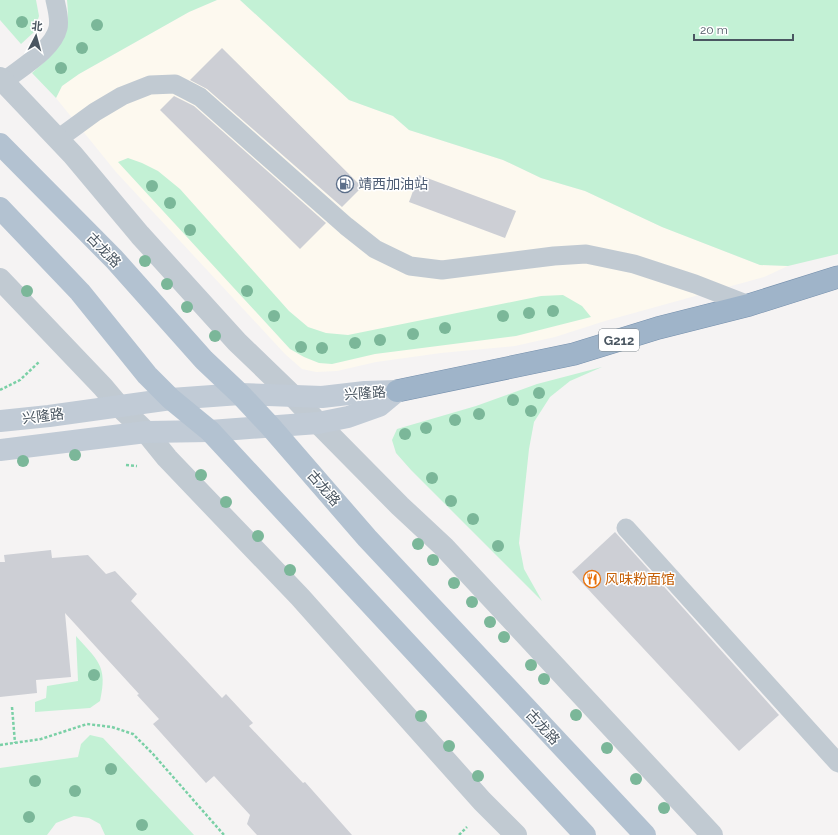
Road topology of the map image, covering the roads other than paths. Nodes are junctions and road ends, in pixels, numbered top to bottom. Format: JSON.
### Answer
{"nodes":[{"id":1,"x":55,"y":0,"type":"edge"},
{"id":2,"x":2,"y":80,"type":"edge"},
{"id":3,"x":58,"y":139,"type":"junction"},
{"id":4,"x":0,"y":144,"type":"edge"},
{"id":5,"x":0,"y":208,"type":"edge"},
{"id":6,"x":838,"y":277,"type":"edge"},
{"id":7,"x":0,"y":279,"type":"edge"},
{"id":8,"x":749,"y":305,"type":"junction"},
{"id":9,"x":397,"y":391,"type":"junction"},
{"id":10,"x":240,"y":394,"type":"junction"},
{"id":11,"x":294,"y":397,"type":"junction"},
{"id":12,"x":171,"y":399,"type":"junction"},
{"id":13,"x":119,"y":406,"type":"junction"},
{"id":14,"x":0,"y":421,"type":"edge"},
{"id":15,"x":318,"y":423,"type":"junction"},
{"id":16,"x":270,"y":426,"type":"junction"},
{"id":17,"x":210,"y":431,"type":"junction"},
{"id":18,"x":146,"y":432,"type":"junction"},
{"id":19,"x":0,"y":450,"type":"edge"},
{"id":20,"x":626,"y":528,"type":"dead end"},
{"id":21,"x":838,"y":763,"type":"edge"},
{"id":22,"x":516,"y":835,"type":"edge"},
{"id":23,"x":585,"y":835,"type":"edge"},
{"id":24,"x":645,"y":835,"type":"edge"},
{"id":25,"x":712,"y":835,"type":"edge"}],
"edges":[{"from":1,"to":2,"type":"lane"},
{"from":2,"to":3,"type":"street"},
{"from":3,"to":8,"type":"lane"},
{"from":3,"to":11,"type":"street"},
{"from":4,"to":10,"type":"main road","name":"古龙路"},
{"from":5,"to":12,"type":"main road"},
{"from":6,"to":8,"type":"highway","number":"G212"},
{"from":7,"to":13,"type":"street"},
{"from":8,"to":9,"type":"highway","number":"G212"},
{"from":9,"to":11,"type":"main road","name":"兴隆路"},
{"from":9,"to":15,"type":"main road","name":"兴隆路"},
{"from":10,"to":11,"type":"main road","name":"兴隆路"},
{"from":10,"to":12,"type":"main road","name":"兴隆路"},
{"from":10,"to":16,"type":"main road","name":"古龙路"},
{"from":11,"to":15,"type":"street"},
{"from":12,"to":13,"type":"main road","name":"兴隆路"},
{"from":12,"to":17,"type":"main road"},
{"from":13,"to":14,"type":"main road","name":"兴隆路"},
{"from":13,"to":18,"type":"street"},
{"from":15,"to":16,"type":"main road","name":"兴隆路"},
{"from":15,"to":25,"type":"street"},
{"from":16,"to":17,"type":"main road","name":"兴隆路"},
{"from":16,"to":24,"type":"main road","name":"古龙路"},
{"from":17,"to":18,"type":"main road","name":"兴隆路"},
{"from":17,"to":23,"type":"main road"},
{"from":18,"to":19,"type":"main road","name":"兴隆路"},
{"from":18,"to":22,"type":"street"},
{"from":20,"to":21,"type":"lane"}]}
